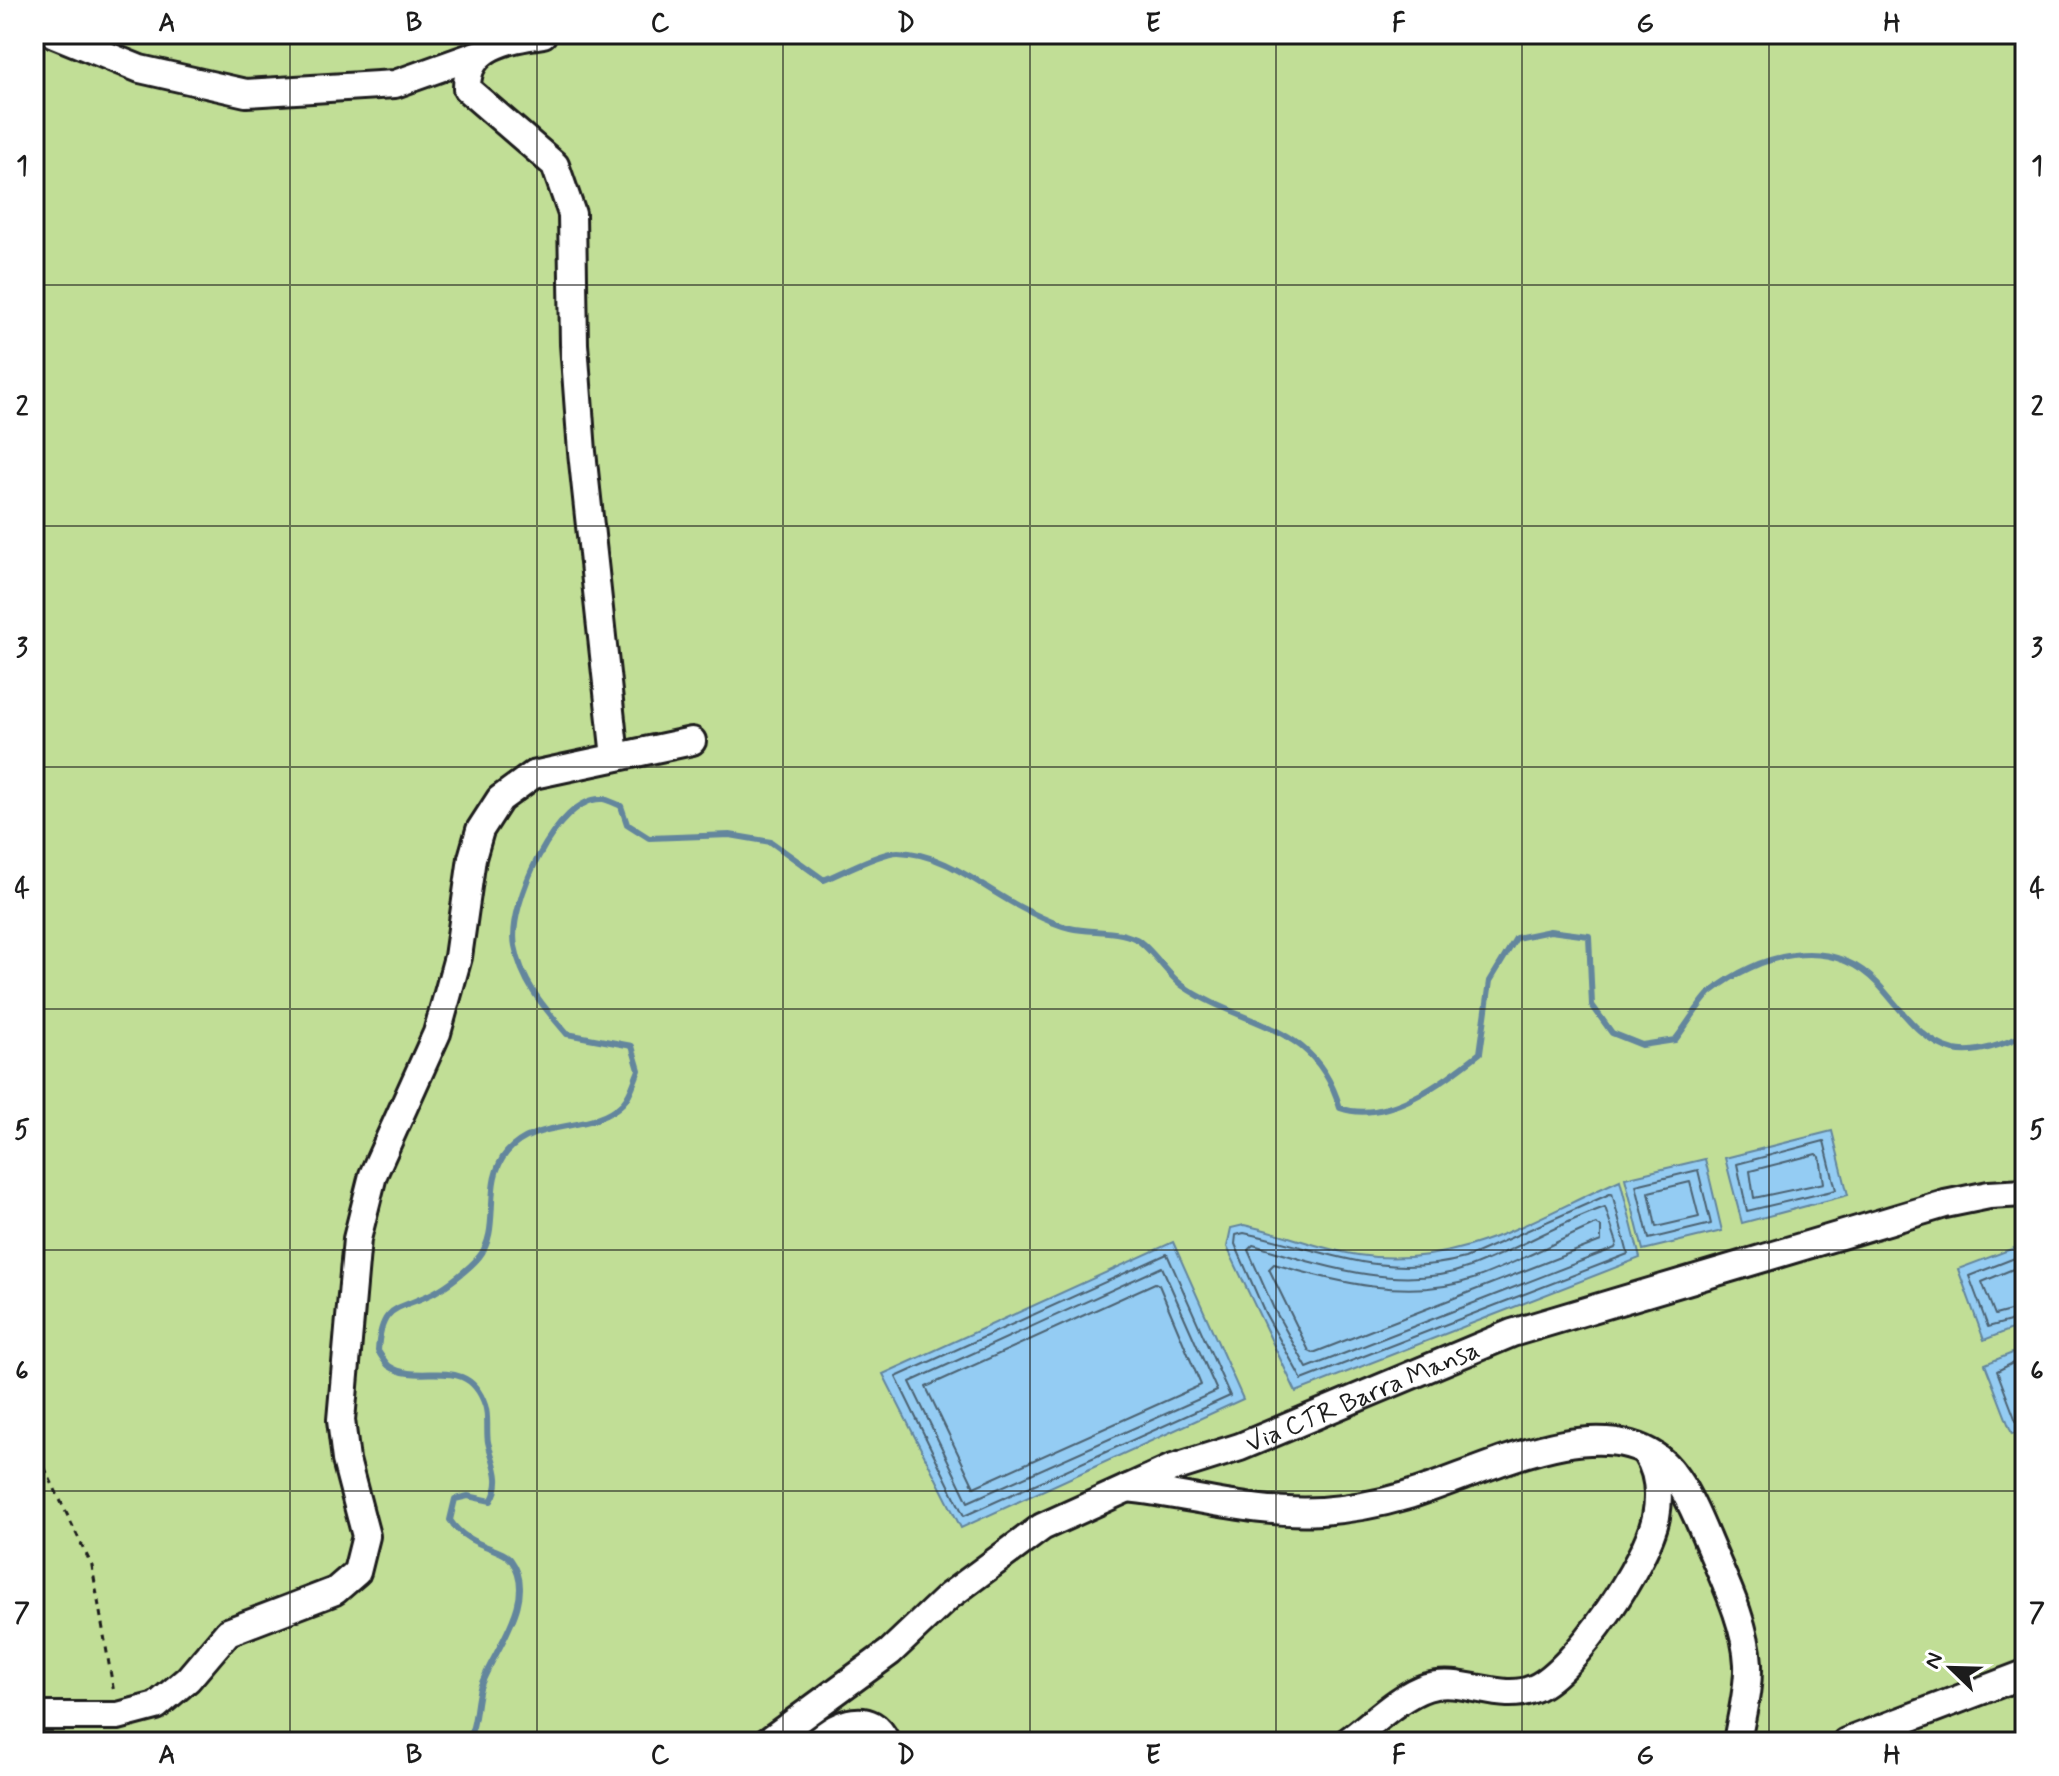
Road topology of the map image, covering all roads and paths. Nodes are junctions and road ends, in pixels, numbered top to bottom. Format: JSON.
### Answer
{"nodes":[{"id":1,"x":54,"y":34,"type":"edge"},
{"id":2,"x":543,"y":34,"type":"edge"},
{"id":3,"x":482,"y":53,"type":"junction"},
{"id":4,"x":692,"y":741,"type":"dead end"},
{"id":5,"x":615,"y":757,"type":"junction"},
{"id":6,"x":2025,"y":1193,"type":"edge"},
{"id":7,"x":34,"y":1446,"type":"edge"},
{"id":8,"x":1644,"y":1449,"type":"junction"},
{"id":9,"x":1128,"y":1488,"type":"junction"},
{"id":10,"x":2025,"y":1674,"type":"edge"},
{"id":11,"x":34,"y":1716,"type":"edge"},
{"id":12,"x":118,"y":1716,"type":"junction"},
{"id":13,"x":767,"y":1742,"type":"edge"},
{"id":14,"x":817,"y":1742,"type":"edge"},
{"id":15,"x":886,"y":1742,"type":"edge"},
{"id":16,"x":1347,"y":1742,"type":"edge"},
{"id":17,"x":1737,"y":1742,"type":"edge"},
{"id":18,"x":1846,"y":1742,"type":"edge"}],
"edges":[{"from":1,"to":3,"type":"street"},
{"from":2,"to":3,"type":"street"},
{"from":3,"to":5,"type":"street"},
{"from":4,"to":5,"type":"street"},
{"from":5,"to":12,"type":"street"},
{"from":6,"to":9,"type":"street","name":"Via CTR Barra Mansa"},
{"from":7,"to":12,"type":"path"},
{"from":8,"to":9,"type":"street"},
{"from":8,"to":16,"type":"street"},
{"from":8,"to":17,"type":"street"},
{"from":9,"to":13,"type":"street","name":"Via CTR Barra Mansa"},
{"from":10,"to":18,"type":"street"},
{"from":11,"to":12,"type":"street"},
{"from":14,"to":15,"type":"street"}]}
